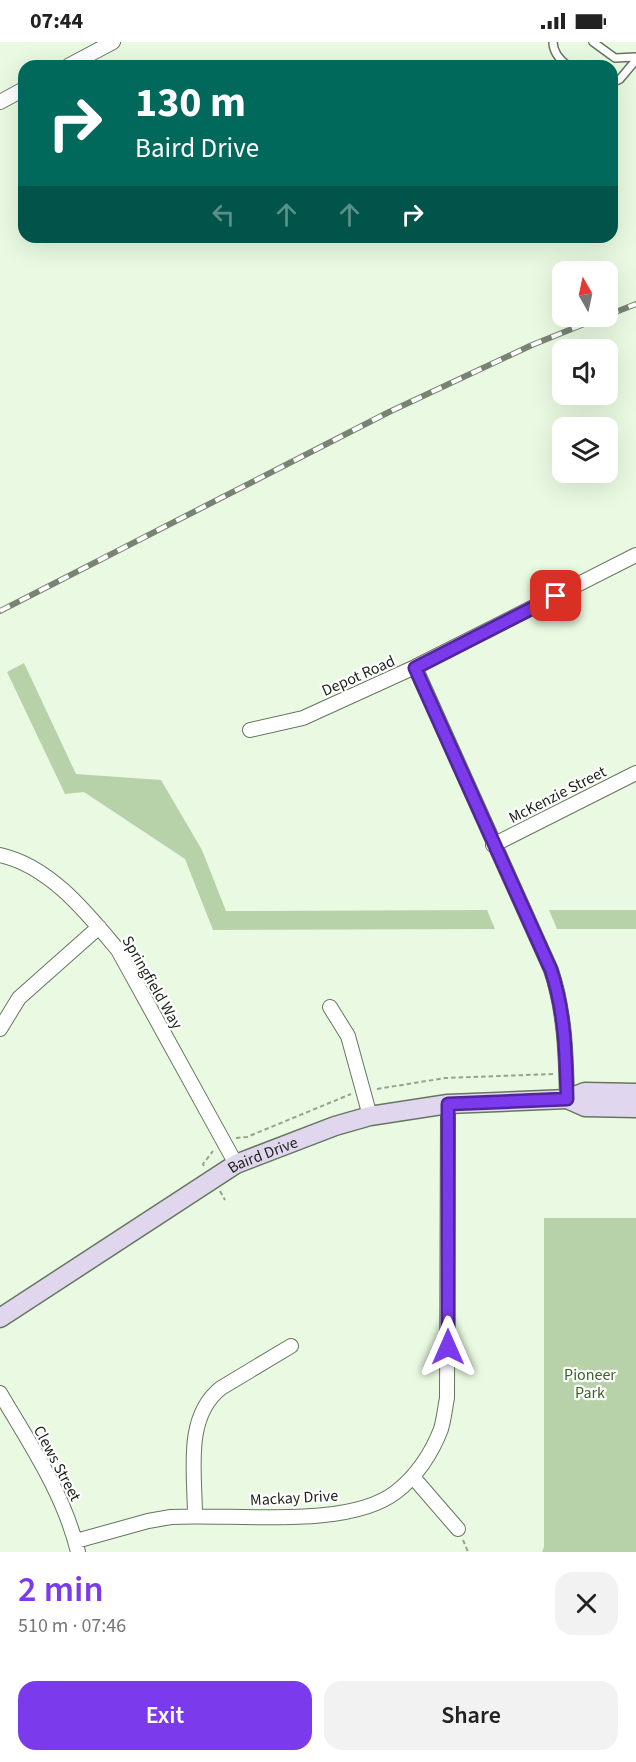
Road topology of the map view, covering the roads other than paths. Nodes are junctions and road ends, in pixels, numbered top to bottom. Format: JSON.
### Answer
{"nodes":[{"id":1,"x":113,"y":42,"type":"edge"},
{"id":2,"x":553,"y":42,"type":"edge"},
{"id":3,"x":594,"y":42,"type":"edge"},
{"id":4,"x":636,"y":59,"type":"edge"},
{"id":5,"x":79,"y":60,"type":"edge"},
{"id":6,"x":560,"y":60,"type":"edge"},
{"id":7,"x":618,"y":80,"type":"edge"},
{"id":8,"x":18,"y":92,"type":"edge"},
{"id":9,"x":0,"y":102,"type":"edge"},
{"id":10,"x":636,"y":555,"type":"edge"},
{"id":11,"x":415,"y":668,"type":"junction"},
{"id":12,"x":250,"y":730,"type":"dead end"},
{"id":13,"x":636,"y":773,"type":"edge"},
{"id":14,"x":493,"y":845,"type":"junction"},
{"id":15,"x":0,"y":855,"type":"edge"},
{"id":16,"x":99,"y":927,"type":"junction"},
{"id":17,"x":330,"y":1006,"type":"dead end"},
{"id":18,"x":0,"y":1029,"type":"edge"},
{"id":19,"x":636,"y":1093,"type":"edge"},
{"id":20,"x":567,"y":1099,"type":"junction"},
{"id":21,"x":448,"y":1104,"type":"junction"},
{"id":22,"x":636,"y":1108,"type":"edge"},
{"id":23,"x":370,"y":1116,"type":"junction"},
{"id":24,"x":236,"y":1164,"type":"junction"},
{"id":25,"x":0,"y":1318,"type":"edge"},
{"id":26,"x":291,"y":1346,"type":"dead end"},
{"id":27,"x":0,"y":1394,"type":"edge"},
{"id":28,"x":413,"y":1477,"type":"junction"},
{"id":29,"x":195,"y":1516,"type":"junction"},
{"id":30,"x":458,"y":1529,"type":"dead end"},
{"id":31,"x":77,"y":1547,"type":"edge"}],
"edges":[{"from":1,"to":5,"type":"street"},
{"from":2,"to":6,"type":"lane"},
{"from":3,"to":4,"type":"lane"},
{"from":4,"to":7,"type":"lane"},
{"from":8,"to":9,"type":"street"},
{"from":10,"to":11,"type":"street","name":"Depot Road"},
{"from":11,"to":12,"type":"street","name":"Depot Road"},
{"from":11,"to":14,"type":"street"},
{"from":13,"to":14,"type":"street","name":"McKenzie Street"},
{"from":14,"to":20,"type":"street"},
{"from":15,"to":16,"type":"street","name":"Springfield Way"},
{"from":16,"to":18,"type":"street"},
{"from":16,"to":24,"type":"street","name":"Springfield Way"},
{"from":17,"to":23,"type":"street"},
{"from":19,"to":20,"type":"street","name":"Baird Drive"},
{"from":20,"to":21,"type":"street","name":"Baird Drive"},
{"from":20,"to":22,"type":"street","name":"Baird Drive"},
{"from":21,"to":23,"type":"street","name":"Baird Drive"},
{"from":21,"to":28,"type":"street","name":"Mackay Drive"},
{"from":23,"to":24,"type":"street","name":"Baird Drive"},
{"from":24,"to":25,"type":"street","name":"Baird Drive"},
{"from":26,"to":29,"type":"street"},
{"from":27,"to":31,"type":"street","name":"Clews Street"},
{"from":28,"to":29,"type":"street","name":"Mackay Drive"},
{"from":28,"to":30,"type":"street"},
{"from":29,"to":31,"type":"street","name":"Mackay Drive"}]}
